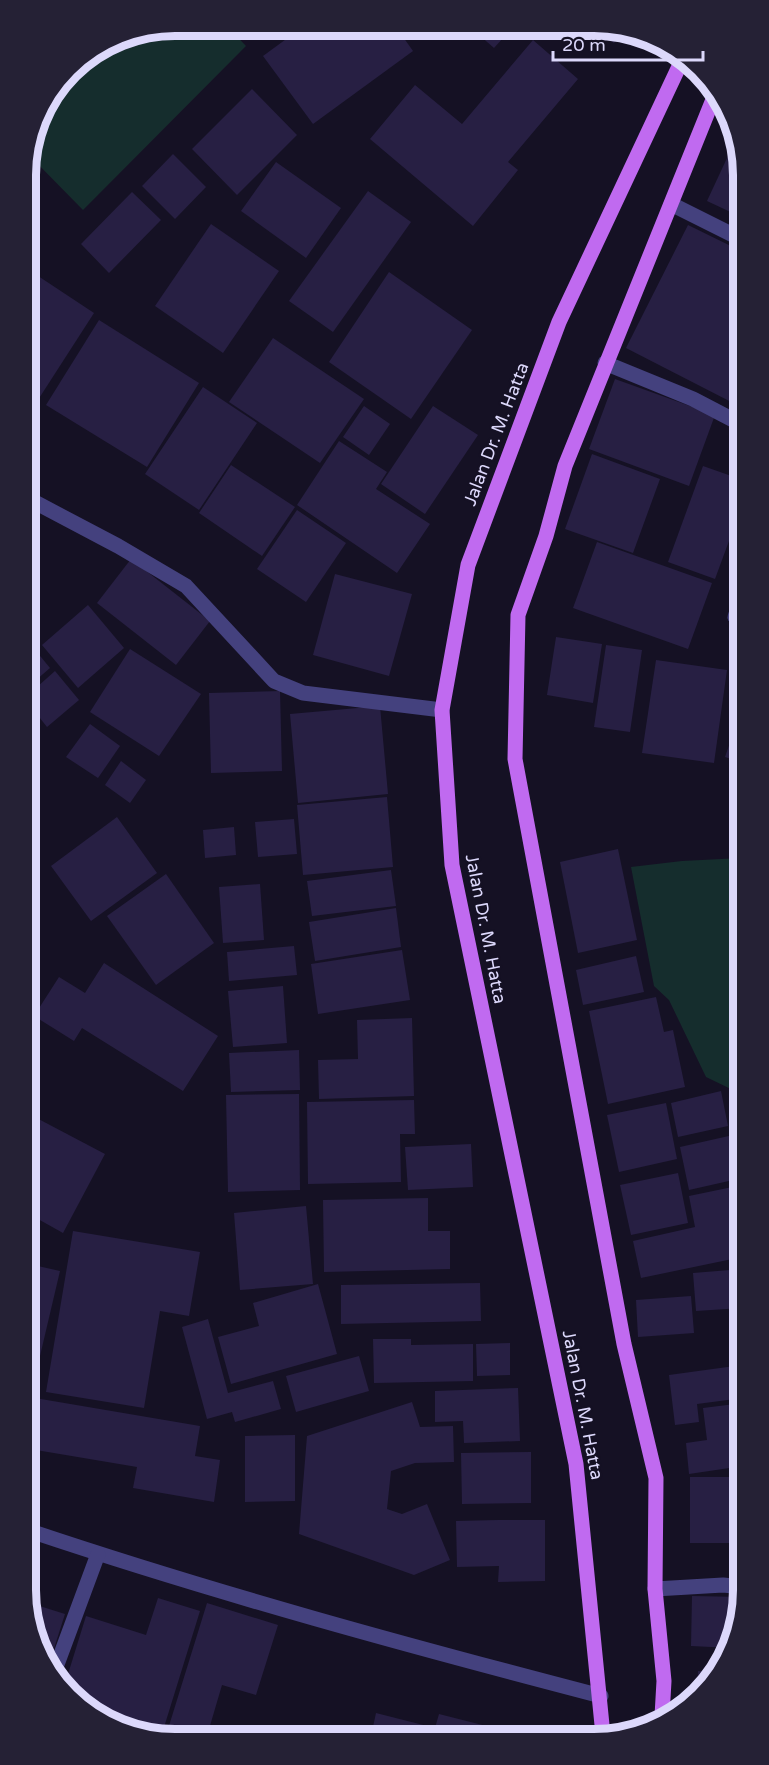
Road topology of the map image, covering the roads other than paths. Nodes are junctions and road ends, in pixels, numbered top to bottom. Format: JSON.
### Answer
{"nodes":[{"id":1,"x":679,"y":66,"type":"edge"},
{"id":2,"x":712,"y":102,"type":"edge"},
{"id":3,"x":671,"y":204,"type":"junction"},
{"id":4,"x":733,"y":235,"type":"edge"},
{"id":5,"x":605,"y":363,"type":"junction"},
{"id":6,"x":733,"y":420,"type":"edge"},
{"id":7,"x":36,"y":503,"type":"edge"},
{"id":8,"x":442,"y":710,"type":"junction"},
{"id":9,"x":36,"y":1533,"type":"edge"},
{"id":10,"x":98,"y":1554,"type":"junction"},
{"id":11,"x":733,"y":1586,"type":"edge"},
{"id":12,"x":655,"y":1589,"type":"junction"},
{"id":13,"x":58,"y":1663,"type":"edge"},
{"id":14,"x":601,"y":1696,"type":"junction"},
{"id":15,"x":662,"y":1710,"type":"edge"},
{"id":16,"x":603,"y":1729,"type":"edge"}],
"edges":[{"from":1,"to":8,"type":"main road","name":"Jalan Dr. M. Hatta"},
{"from":2,"to":3,"type":"main road"},
{"from":3,"to":4,"type":"street"},
{"from":3,"to":5,"type":"main road"},
{"from":5,"to":6,"type":"street"},
{"from":5,"to":12,"type":"main road"},
{"from":7,"to":8,"type":"street"},
{"from":8,"to":14,"type":"main road","name":"Jalan Dr. M. Hatta"},
{"from":9,"to":10,"type":"street"},
{"from":10,"to":13,"type":"street"},
{"from":10,"to":14,"type":"street"},
{"from":11,"to":12,"type":"street"},
{"from":12,"to":15,"type":"main road"},
{"from":14,"to":16,"type":"main road","name":"Jalan Dr. M. Hatta"}]}
